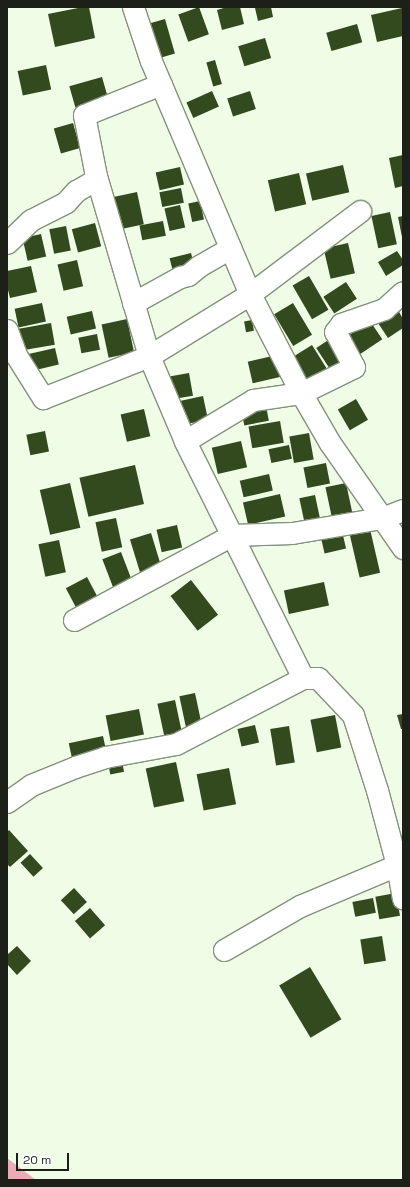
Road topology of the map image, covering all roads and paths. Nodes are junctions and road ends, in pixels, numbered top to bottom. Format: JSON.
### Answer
{"nodes":[{"id":1,"x":133,"y":7,"type":"edge"},
{"id":2,"x":161,"y":84,"type":"junction"},
{"id":3,"x":98,"y":179,"type":"junction"},
{"id":4,"x":360,"y":211,"type":"dead end"},
{"id":5,"x":9,"y":236,"type":"edge"},
{"id":6,"x":230,"y":248,"type":"junction"},
{"id":7,"x":403,"y":292,"type":"edge"},
{"id":8,"x":250,"y":294,"type":"junction"},
{"id":9,"x":133,"y":303,"type":"junction"},
{"id":10,"x":7,"y":330,"type":"edge"},
{"id":11,"x":149,"y":356,"type":"junction"},
{"id":12,"x":301,"y":393,"type":"junction"},
{"id":13,"x":185,"y":442,"type":"junction"},
{"id":14,"x":403,"y":510,"type":"edge"},
{"id":15,"x":382,"y":518,"type":"junction"},
{"id":16,"x":232,"y":535,"type":"junction"},
{"id":17,"x":403,"y":548,"type":"edge"},
{"id":18,"x":74,"y":620,"type":"dead end"},
{"id":19,"x":303,"y":678,"type":"junction"},
{"id":20,"x":7,"y":802,"type":"edge"},
{"id":21,"x":397,"y":865,"type":"junction"},
{"id":22,"x":403,"y":898,"type":"edge"},
{"id":23,"x":224,"y":950,"type":"dead end"}],
"edges":[{"from":1,"to":2,"type":"street"},
{"from":2,"to":3,"type":"street"},
{"from":2,"to":6,"type":"street"},
{"from":3,"to":5,"type":"street"},
{"from":3,"to":9,"type":"street"},
{"from":4,"to":8,"type":"street"},
{"from":6,"to":8,"type":"street"},
{"from":6,"to":9,"type":"street"},
{"from":7,"to":12,"type":"street"},
{"from":8,"to":11,"type":"street"},
{"from":8,"to":12,"type":"street"},
{"from":9,"to":11,"type":"street"},
{"from":10,"to":11,"type":"street"},
{"from":11,"to":13,"type":"street"},
{"from":12,"to":13,"type":"street"},
{"from":12,"to":15,"type":"street"},
{"from":13,"to":16,"type":"street"},
{"from":14,"to":15,"type":"street"},
{"from":15,"to":16,"type":"street"},
{"from":15,"to":17,"type":"street"},
{"from":16,"to":18,"type":"street"},
{"from":16,"to":19,"type":"street"},
{"from":19,"to":20,"type":"street"},
{"from":19,"to":21,"type":"street"},
{"from":21,"to":22,"type":"street"},
{"from":21,"to":23,"type":"street"}]}
